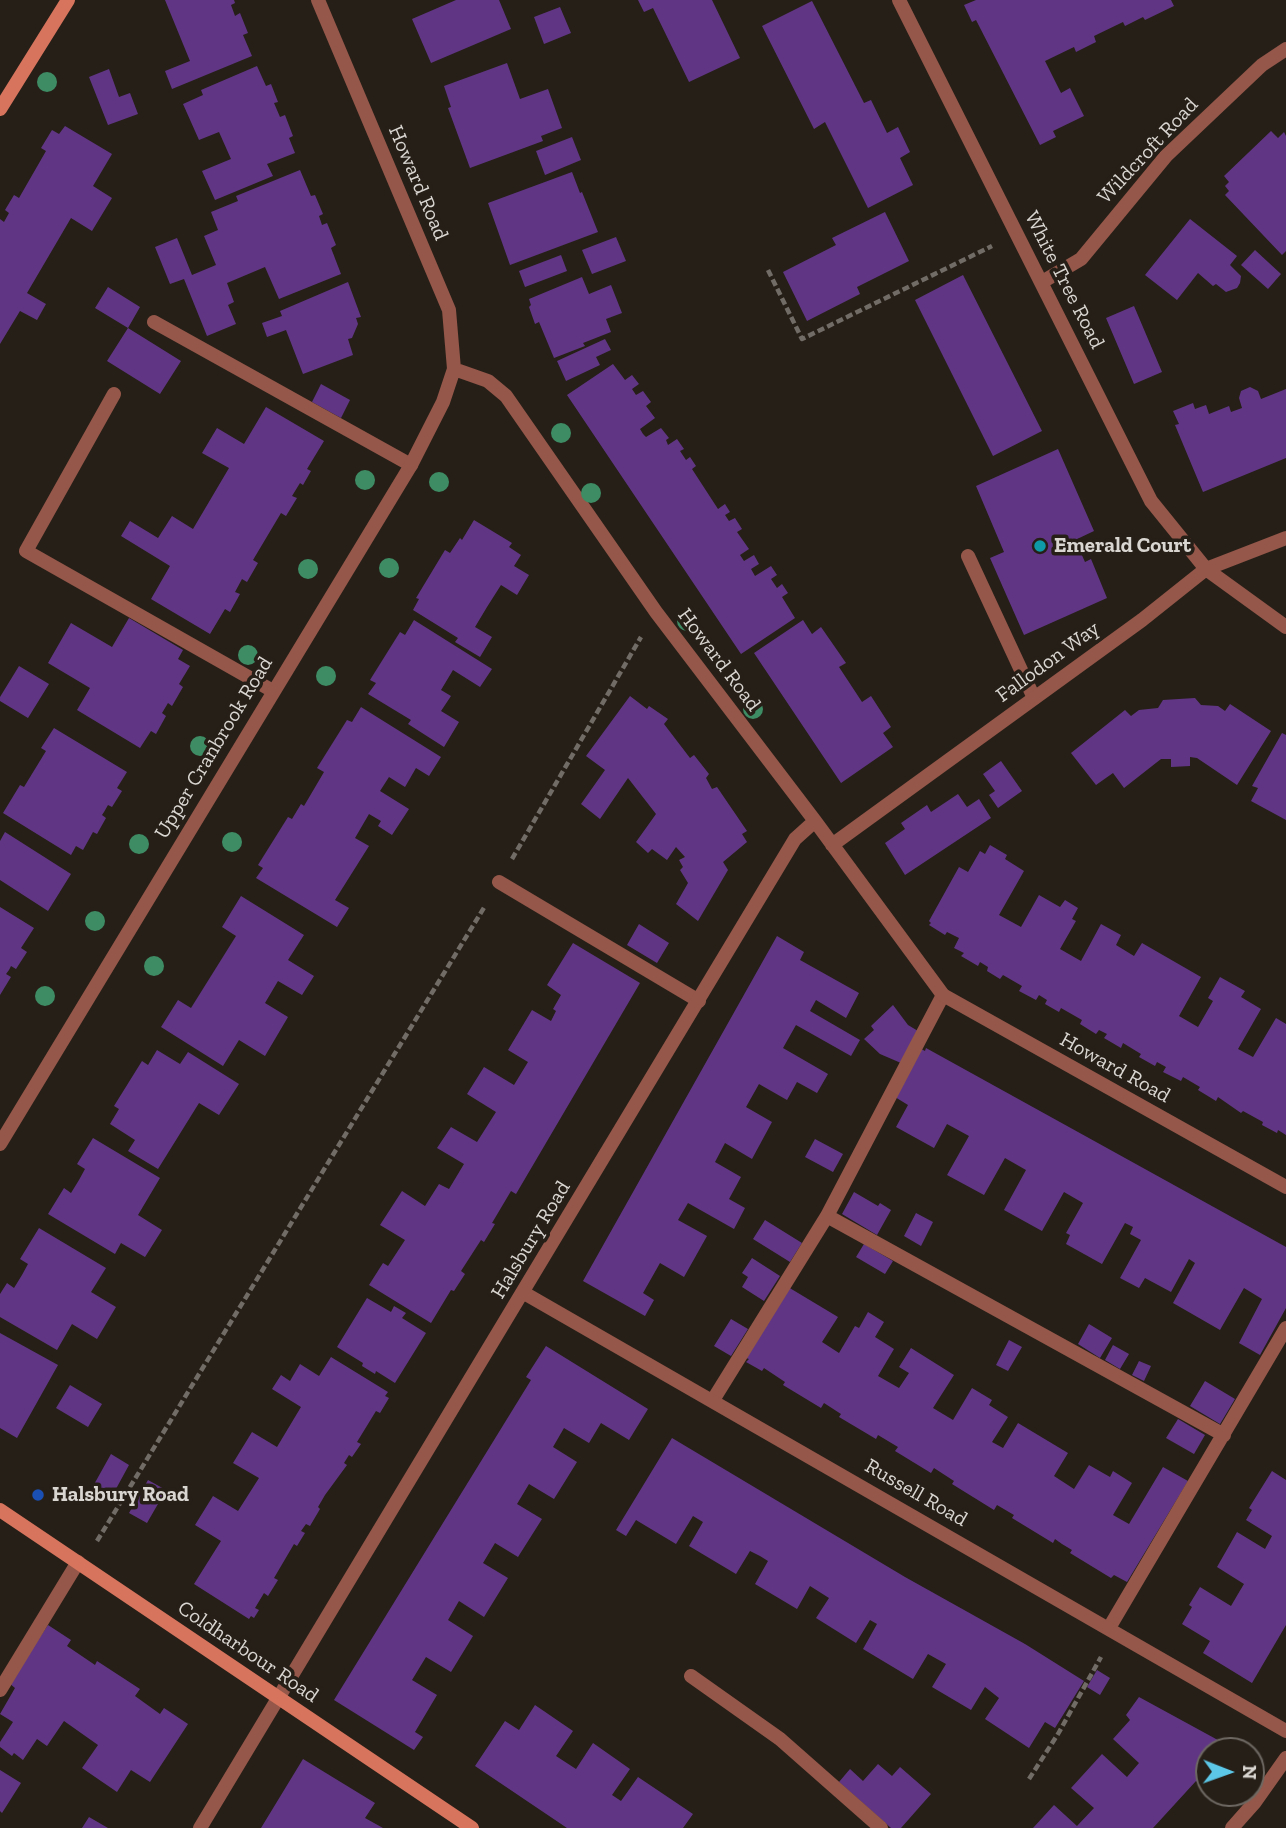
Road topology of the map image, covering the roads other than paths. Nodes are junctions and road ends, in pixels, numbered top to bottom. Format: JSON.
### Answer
{"nodes":[{"id":1,"x":68,"y":0,"type":"edge"},
{"id":2,"x":318,"y":0,"type":"edge"},
{"id":3,"x":899,"y":0,"type":"edge"},
{"id":4,"x":1286,"y":49,"type":"edge"},
{"id":5,"x":0,"y":109,"type":"edge"},
{"id":6,"x":1042,"y":282,"type":"junction"},
{"id":7,"x":154,"y":322,"type":"dead end"},
{"id":8,"x":454,"y":369,"type":"junction"},
{"id":9,"x":114,"y":394,"type":"dead end"},
{"id":10,"x":411,"y":465,"type":"junction"},
{"id":11,"x":1286,"y":538,"type":"edge"},
{"id":12,"x":968,"y":556,"type":"dead end"},
{"id":13,"x":1206,"y":569,"type":"junction"},
{"id":14,"x":1286,"y":627,"type":"edge"},
{"id":15,"x":272,"y":691,"type":"junction"},
{"id":16,"x":1034,"y":698,"type":"junction"},
{"id":17,"x":815,"y":821,"type":"junction"},
{"id":18,"x":832,"y":845,"type":"junction"},
{"id":19,"x":499,"y":882,"type":"road end"},
{"id":20,"x":943,"y":995,"type":"junction"},
{"id":21,"x":699,"y":1001,"type":"junction"},
{"id":22,"x":0,"y":1144,"type":"edge"},
{"id":23,"x":1286,"y":1187,"type":"edge"},
{"id":24,"x":827,"y":1216,"type":"junction"},
{"id":25,"x":524,"y":1293,"type":"junction"},
{"id":26,"x":1286,"y":1328,"type":"edge"},
{"id":27,"x":713,"y":1400,"type":"junction"},
{"id":28,"x":1224,"y":1435,"type":"junction"},
{"id":29,"x":0,"y":1510,"type":"edge"},
{"id":30,"x":80,"y":1564,"type":"junction"},
{"id":31,"x":1112,"y":1630,"type":"junction"},
{"id":32,"x":691,"y":1676,"type":"dead end"},
{"id":33,"x":0,"y":1690,"type":"edge"},
{"id":34,"x":277,"y":1698,"type":"junction"},
{"id":35,"x":1286,"y":1731,"type":"edge"},
{"id":36,"x":1286,"y":1758,"type":"edge"},
{"id":37,"x":200,"y":1828,"type":"edge"},
{"id":38,"x":472,"y":1828,"type":"edge"},
{"id":39,"x":881,"y":1828,"type":"edge"},
{"id":40,"x":1232,"y":1828,"type":"edge"}],
"edges":[{"from":1,"to":5,"type":"main road"},
{"from":2,"to":8,"type":"street","name":"Howard Road"},
{"from":3,"to":6,"type":"street","name":"White Tree Road"},
{"from":4,"to":6,"type":"street","name":"Wildcroft Road"},
{"from":6,"to":13,"type":"street","name":"White Tree Road"},
{"from":7,"to":10,"type":"street"},
{"from":8,"to":10,"type":"street","name":"Upper Cranbrook Road"},
{"from":8,"to":17,"type":"street","name":"Howard Road"},
{"from":9,"to":15,"type":"street"},
{"from":10,"to":15,"type":"street","name":"Upper Cranbrook Road"},
{"from":11,"to":13,"type":"street","name":"Fallodon Way"},
{"from":12,"to":16,"type":"street"},
{"from":13,"to":14,"type":"street"},
{"from":13,"to":16,"type":"street","name":"Fallodon Way"},
{"from":15,"to":22,"type":"street","name":"Upper Cranbrook Road"},
{"from":16,"to":18,"type":"street","name":"Fallodon Way"},
{"from":17,"to":18,"type":"street","name":"Howard Road"},
{"from":17,"to":21,"type":"street","name":"Halsbury Road"},
{"from":18,"to":20,"type":"street","name":"Howard Road"},
{"from":19,"to":21,"type":"street"},
{"from":20,"to":23,"type":"street","name":"Howard Road"},
{"from":20,"to":24,"type":"street"},
{"from":21,"to":25,"type":"street","name":"Halsbury Road"},
{"from":24,"to":27,"type":"street"},
{"from":24,"to":28,"type":"street"},
{"from":25,"to":27,"type":"street","name":"Russell Road"},
{"from":25,"to":34,"type":"street","name":"Halsbury Road"},
{"from":26,"to":28,"type":"street"},
{"from":27,"to":31,"type":"street","name":"Russell Road"},
{"from":28,"to":31,"type":"street"},
{"from":29,"to":30,"type":"main road","name":"Coldharbour Road"},
{"from":30,"to":33,"type":"street"},
{"from":30,"to":34,"type":"main road","name":"Coldharbour Road"},
{"from":31,"to":35,"type":"street","name":"Russell Road"},
{"from":32,"to":39,"type":"street"},
{"from":34,"to":37,"type":"street","name":"Halsbury Road"},
{"from":34,"to":38,"type":"main road","name":"Coldharbour Road"},
{"from":36,"to":40,"type":"street"}]}
